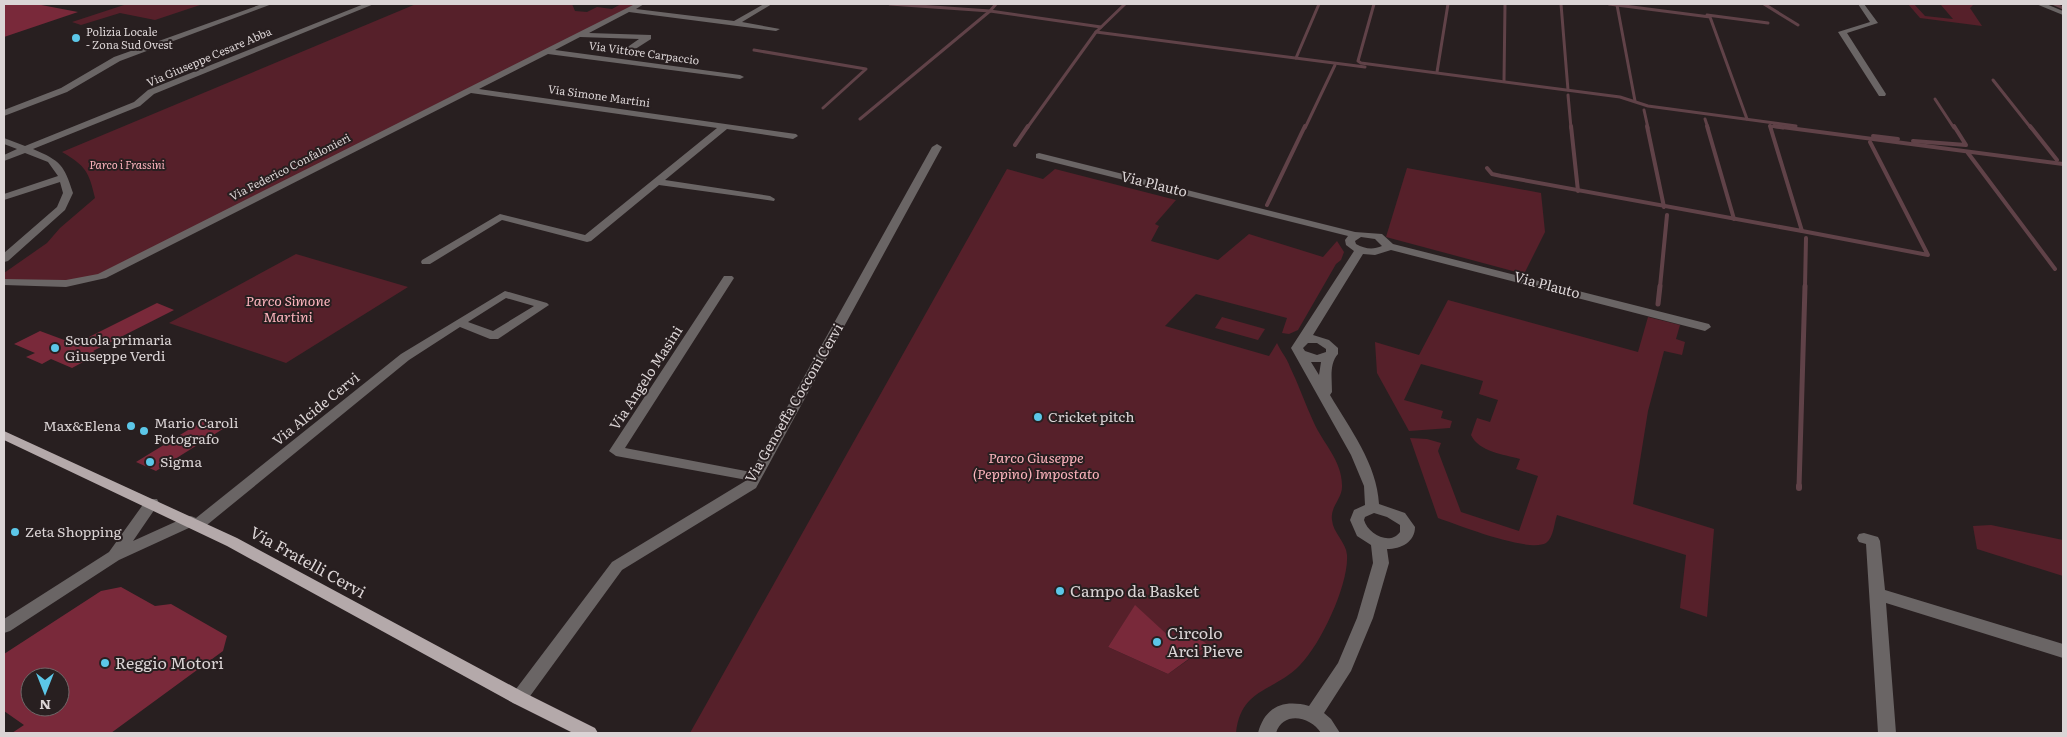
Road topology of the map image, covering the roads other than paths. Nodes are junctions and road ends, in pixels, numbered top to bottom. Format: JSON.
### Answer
{"nodes":[{"id":1,"x":268,"y":4,"type":"edge"},
{"id":2,"x":370,"y":4,"type":"edge"},
{"id":3,"x":640,"y":4,"type":"edge"},
{"id":4,"x":769,"y":4,"type":"edge"},
{"id":5,"x":1861,"y":4,"type":"edge"},
{"id":6,"x":2040,"y":4,"type":"edge"},
{"id":7,"x":628,"y":10,"type":"junction"},
{"id":8,"x":2063,"y":14,"type":"edge"},
{"id":9,"x":738,"y":22,"type":"junction"},
{"id":10,"x":776,"y":29,"type":"dead end"},
{"id":11,"x":578,"y":35,"type":"junction"},
{"id":12,"x":546,"y":51,"type":"junction"},
{"id":13,"x":623,"y":53,"type":"dead end"},
{"id":14,"x":740,"y":77,"type":"dead end"},
{"id":15,"x":470,"y":90,"type":"junction"},
{"id":16,"x":1882,"y":94,"type":"dead end"},
{"id":17,"x":4,"y":112,"type":"edge"},
{"id":18,"x":725,"y":126,"type":"junction"},
{"id":19,"x":794,"y":136,"type":"dead end"},
{"id":20,"x":4,"y":141,"type":"edge"},
{"id":21,"x":937,"y":147,"type":"dead end"},
{"id":22,"x":26,"y":149,"type":"junction"},
{"id":23,"x":1040,"y":156,"type":"dead end"},
{"id":24,"x":4,"y":158,"type":"edge"},
{"id":25,"x":64,"y":177,"type":"junction"},
{"id":26,"x":658,"y":182,"type":"junction"},
{"id":27,"x":4,"y":197,"type":"edge"},
{"id":28,"x":770,"y":199,"type":"dead end"},
{"id":29,"x":1355,"y":235,"type":"junction"},
{"id":30,"x":1389,"y":246,"type":"junction"},
{"id":31,"x":1360,"y":250,"type":"junction"},
{"id":32,"x":4,"y":259,"type":"edge"},
{"id":33,"x":426,"y":262,"type":"dead end"},
{"id":34,"x":728,"y":278,"type":"dead end"},
{"id":35,"x":4,"y":282,"type":"edge"},
{"id":36,"x":1324,"y":309,"type":"junction"},
{"id":37,"x":459,"y":322,"type":"junction"},
{"id":38,"x":1705,"y":326,"type":"dead end"},
{"id":39,"x":1304,"y":340,"type":"junction"},
{"id":40,"x":1326,"y":342,"type":"junction"},
{"id":41,"x":1302,"y":354,"type":"junction"},
{"id":42,"x":1328,"y":357,"type":"junction"},
{"id":43,"x":1328,"y":400,"type":"junction"},
{"id":44,"x":4,"y":435,"type":"edge"},
{"id":45,"x":755,"y":477,"type":"junction"},
{"id":46,"x":152,"y":503,"type":"junction"},
{"id":47,"x":1372,"y":508,"type":"junction"},
{"id":48,"x":194,"y":523,"type":"junction"},
{"id":49,"x":1864,"y":538,"type":"dead end"},
{"id":50,"x":1378,"y":542,"type":"junction"},
{"id":51,"x":114,"y":556,"type":"junction"},
{"id":52,"x":1878,"y":594,"type":"junction"},
{"id":53,"x":4,"y":627,"type":"edge"},
{"id":54,"x":2063,"y":651,"type":"edge"},
{"id":55,"x":519,"y":698,"type":"junction"},
{"id":56,"x":1313,"y":714,"type":"junction"},
{"id":57,"x":589,"y":733,"type":"edge"},
{"id":58,"x":1267,"y":733,"type":"edge"},
{"id":59,"x":1331,"y":733,"type":"edge"},
{"id":60,"x":1887,"y":733,"type":"edge"}],
"edges":[{"from":1,"to":17,"type":"street"},
{"from":2,"to":22,"type":"street","name":"Via Giuseppe Cesare Abba"},
{"from":3,"to":7,"type":"street","name":"Via Federico Confalonieri"},
{"from":4,"to":9,"type":"street"},
{"from":5,"to":16,"type":"street"},
{"from":6,"to":8,"type":"street"},
{"from":7,"to":9,"type":"street"},
{"from":7,"to":11,"type":"street","name":"Via Federico Confalonieri"},
{"from":9,"to":10,"type":"street"},
{"from":11,"to":12,"type":"street","name":"Via Federico Confalonieri"},
{"from":11,"to":13,"type":"street","name":"Via Federico Confalonieri"},
{"from":12,"to":14,"type":"street","name":"Via Vittore Carpaccio"},
{"from":12,"to":15,"type":"street","name":"Via Federico Confalonieri"},
{"from":15,"to":18,"type":"street","name":"Via Simone Martini"},
{"from":15,"to":35,"type":"street","name":"Via Federico Confalonieri"},
{"from":18,"to":19,"type":"street","name":"Via Simone Martini"},
{"from":18,"to":26,"type":"street"},
{"from":20,"to":22,"type":"street"},
{"from":21,"to":45,"type":"street","name":"Via Genoeffa Cocconi Cervi"},
{"from":22,"to":24,"type":"street","name":"Via Giuseppe Cesare Abba"},
{"from":22,"to":25,"type":"street"},
{"from":23,"to":29,"type":"street","name":"Via Plauto"},
{"from":25,"to":27,"type":"street"},
{"from":25,"to":32,"type":"street"},
{"from":26,"to":28,"type":"street"},
{"from":26,"to":33,"type":"street"},
{"from":29,"to":30,"type":"street","name":"Via Plauto"},
{"from":29,"to":31,"type":"street"},
{"from":30,"to":31,"type":"street","name":"Via Plauto"},
{"from":30,"to":38,"type":"street","name":"Via Plauto"},
{"from":31,"to":36,"type":"street"},
{"from":34,"to":45,"type":"street","name":"Via Angelo Masini"},
{"from":36,"to":39,"type":"street"},
{"from":36,"to":40,"type":"street"},
{"from":37,"to":37,"type":"street","name":"Via Alcide Cervi"},
{"from":37,"to":48,"type":"street","name":"Via Alcide Cervi"},
{"from":39,"to":40,"type":"street"},
{"from":39,"to":41,"type":"street"},
{"from":40,"to":42,"type":"street"},
{"from":41,"to":42,"type":"street"},
{"from":41,"to":43,"type":"street"},
{"from":42,"to":43,"type":"street"},
{"from":43,"to":47,"type":"street"},
{"from":44,"to":46,"type":"main road","name":"Via Fratelli Cervi"},
{"from":45,"to":55,"type":"street","name":"Via Genoeffa Cocconi Cervi"},
{"from":46,"to":48,"type":"main road","name":"Via Fratelli Cervi"},
{"from":46,"to":51,"type":"street"},
{"from":47,"to":50,"type":"street"},
{"from":47,"to":50,"type":"street"},
{"from":48,"to":51,"type":"street","name":"Via Alcide Cervi"},
{"from":48,"to":55,"type":"main road","name":"Via Fratelli Cervi"},
{"from":49,"to":52,"type":"street"},
{"from":50,"to":56,"type":"street"},
{"from":51,"to":53,"type":"street"},
{"from":52,"to":54,"type":"street"},
{"from":52,"to":60,"type":"street"},
{"from":55,"to":57,"type":"main road","name":"Via Fratelli Cervi"},
{"from":56,"to":58,"type":"street"},
{"from":56,"to":59,"type":"street"}]}
